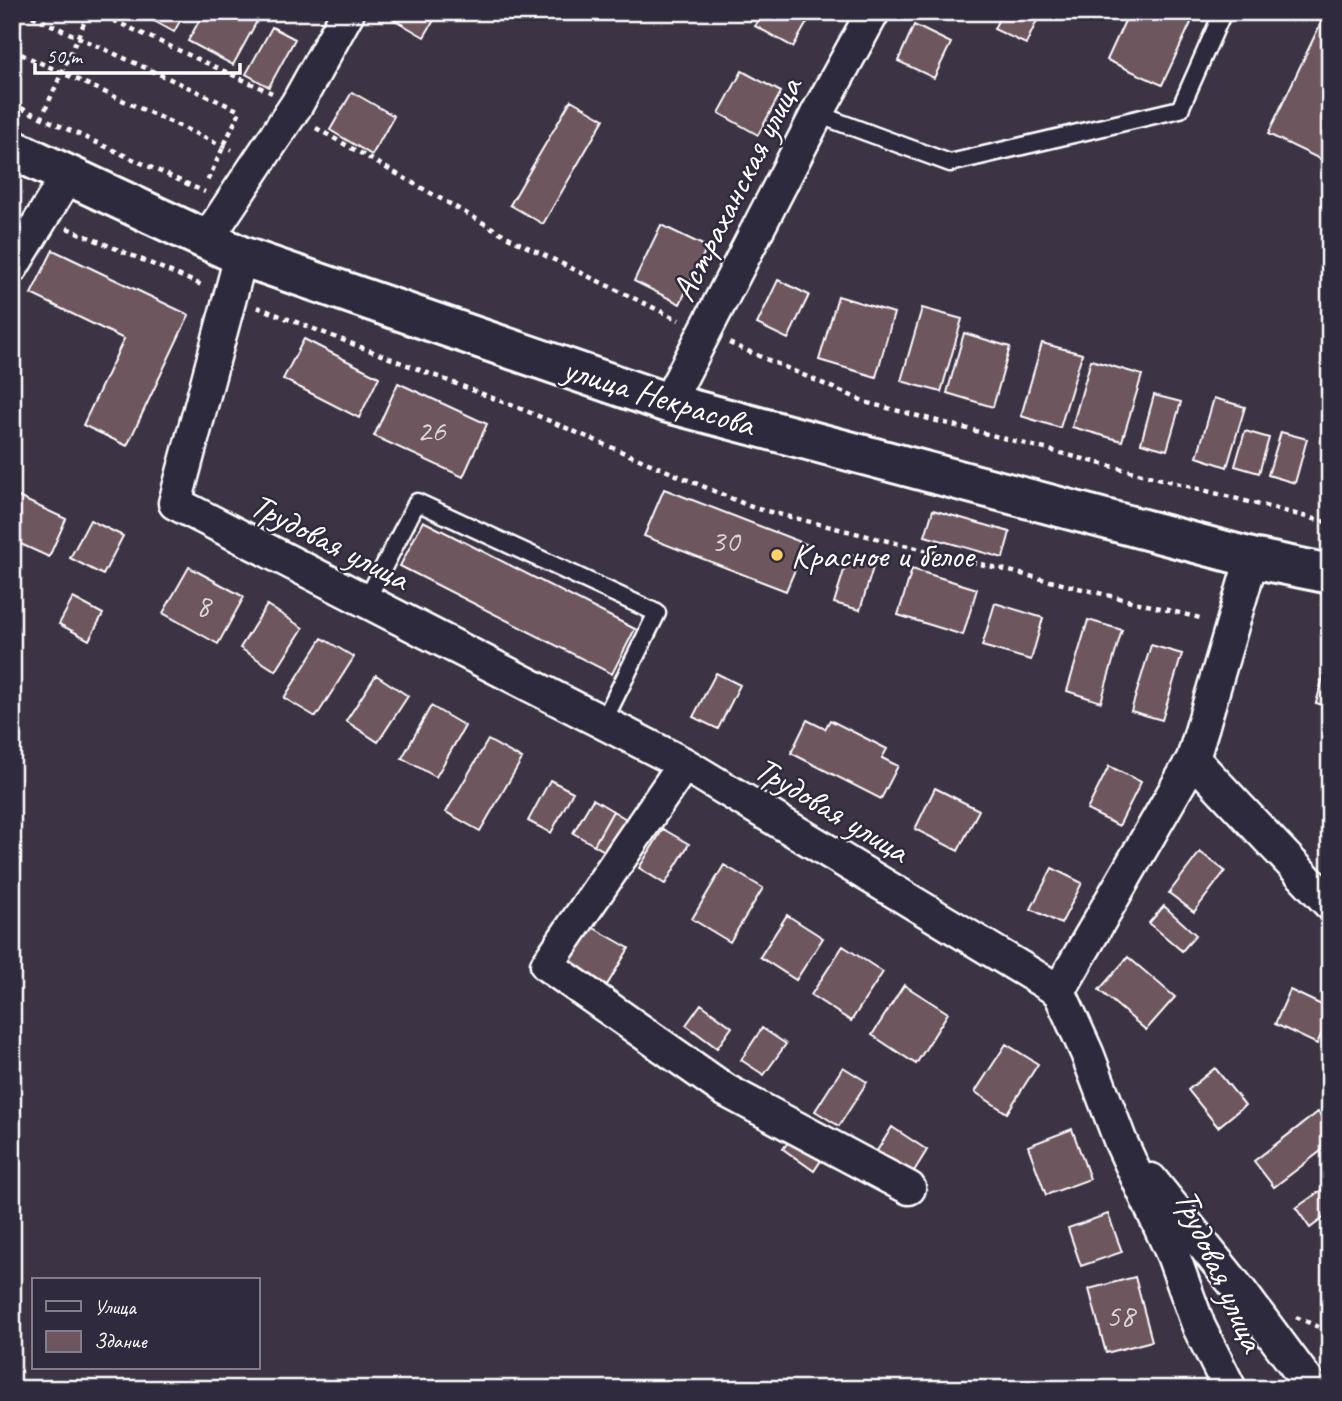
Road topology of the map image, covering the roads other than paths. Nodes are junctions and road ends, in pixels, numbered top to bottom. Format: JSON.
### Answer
{"nodes":[{"id":1,"x":348,"y":12,"type":"edge"},
{"id":2,"x":873,"y":12,"type":"edge"},
{"id":3,"x":1223,"y":12,"type":"edge"},
{"id":4,"x":817,"y":114,"type":"junction"},
{"id":5,"x":12,"y":149,"type":"edge"},
{"id":6,"x":68,"y":175,"type":"junction"},
{"id":7,"x":207,"y":239,"type":"junction"},
{"id":8,"x":241,"y":256,"type":"junction"},
{"id":9,"x":12,"y":267,"type":"edge"},
{"id":10,"x":668,"y":403,"type":"junction"},
{"id":11,"x":1252,"y":558,"type":"junction"},
{"id":12,"x":1330,"y":574,"type":"edge"},
{"id":13,"x":365,"y":603,"type":"junction"},
{"id":14,"x":602,"y":724,"type":"junction"},
{"id":15,"x":1193,"y":760,"type":"junction"},
{"id":16,"x":684,"y":764,"type":"junction"},
{"id":17,"x":1330,"y":904,"type":"edge"},
{"id":18,"x":1059,"y":991,"type":"junction"},
{"id":19,"x":1120,"y":1140,"type":"junction"},
{"id":20,"x":909,"y":1188,"type":"dead end"},
{"id":21,"x":1230,"y":1389,"type":"edge"},
{"id":22,"x":1312,"y":1389,"type":"edge"}],
"edges":[{"from":1,"to":7,"type":"street"},
{"from":2,"to":4,"type":"street","name":"Астраханская улица"},
{"from":3,"to":4,"type":"lane"},
{"from":4,"to":10,"type":"street","name":"Астраханская улица"},
{"from":5,"to":6,"type":"street","name":"улица Некрасова"},
{"from":6,"to":7,"type":"street","name":"улица Некрасова"},
{"from":6,"to":9,"type":"street"},
{"from":7,"to":8,"type":"street","name":"улица Некрасова"},
{"from":8,"to":10,"type":"street","name":"улица Некрасова"},
{"from":8,"to":13,"type":"street","name":"Трудовая улица"},
{"from":10,"to":11,"type":"street","name":"улица Некрасова"},
{"from":11,"to":12,"type":"street","name":"улица Некрасова"},
{"from":11,"to":15,"type":"street"},
{"from":13,"to":14,"type":"street","name":"Трудовая улица"},
{"from":13,"to":14,"type":"lane"},
{"from":14,"to":16,"type":"street","name":"Трудовая улица"},
{"from":15,"to":17,"type":"street"},
{"from":15,"to":18,"type":"street"},
{"from":16,"to":18,"type":"street","name":"Трудовая улица"},
{"from":16,"to":20,"type":"street"},
{"from":18,"to":19,"type":"street","name":"Трудовая улица"},
{"from":19,"to":21,"type":"street","name":"Трудовая улица"},
{"from":19,"to":22,"type":"street"}]}
